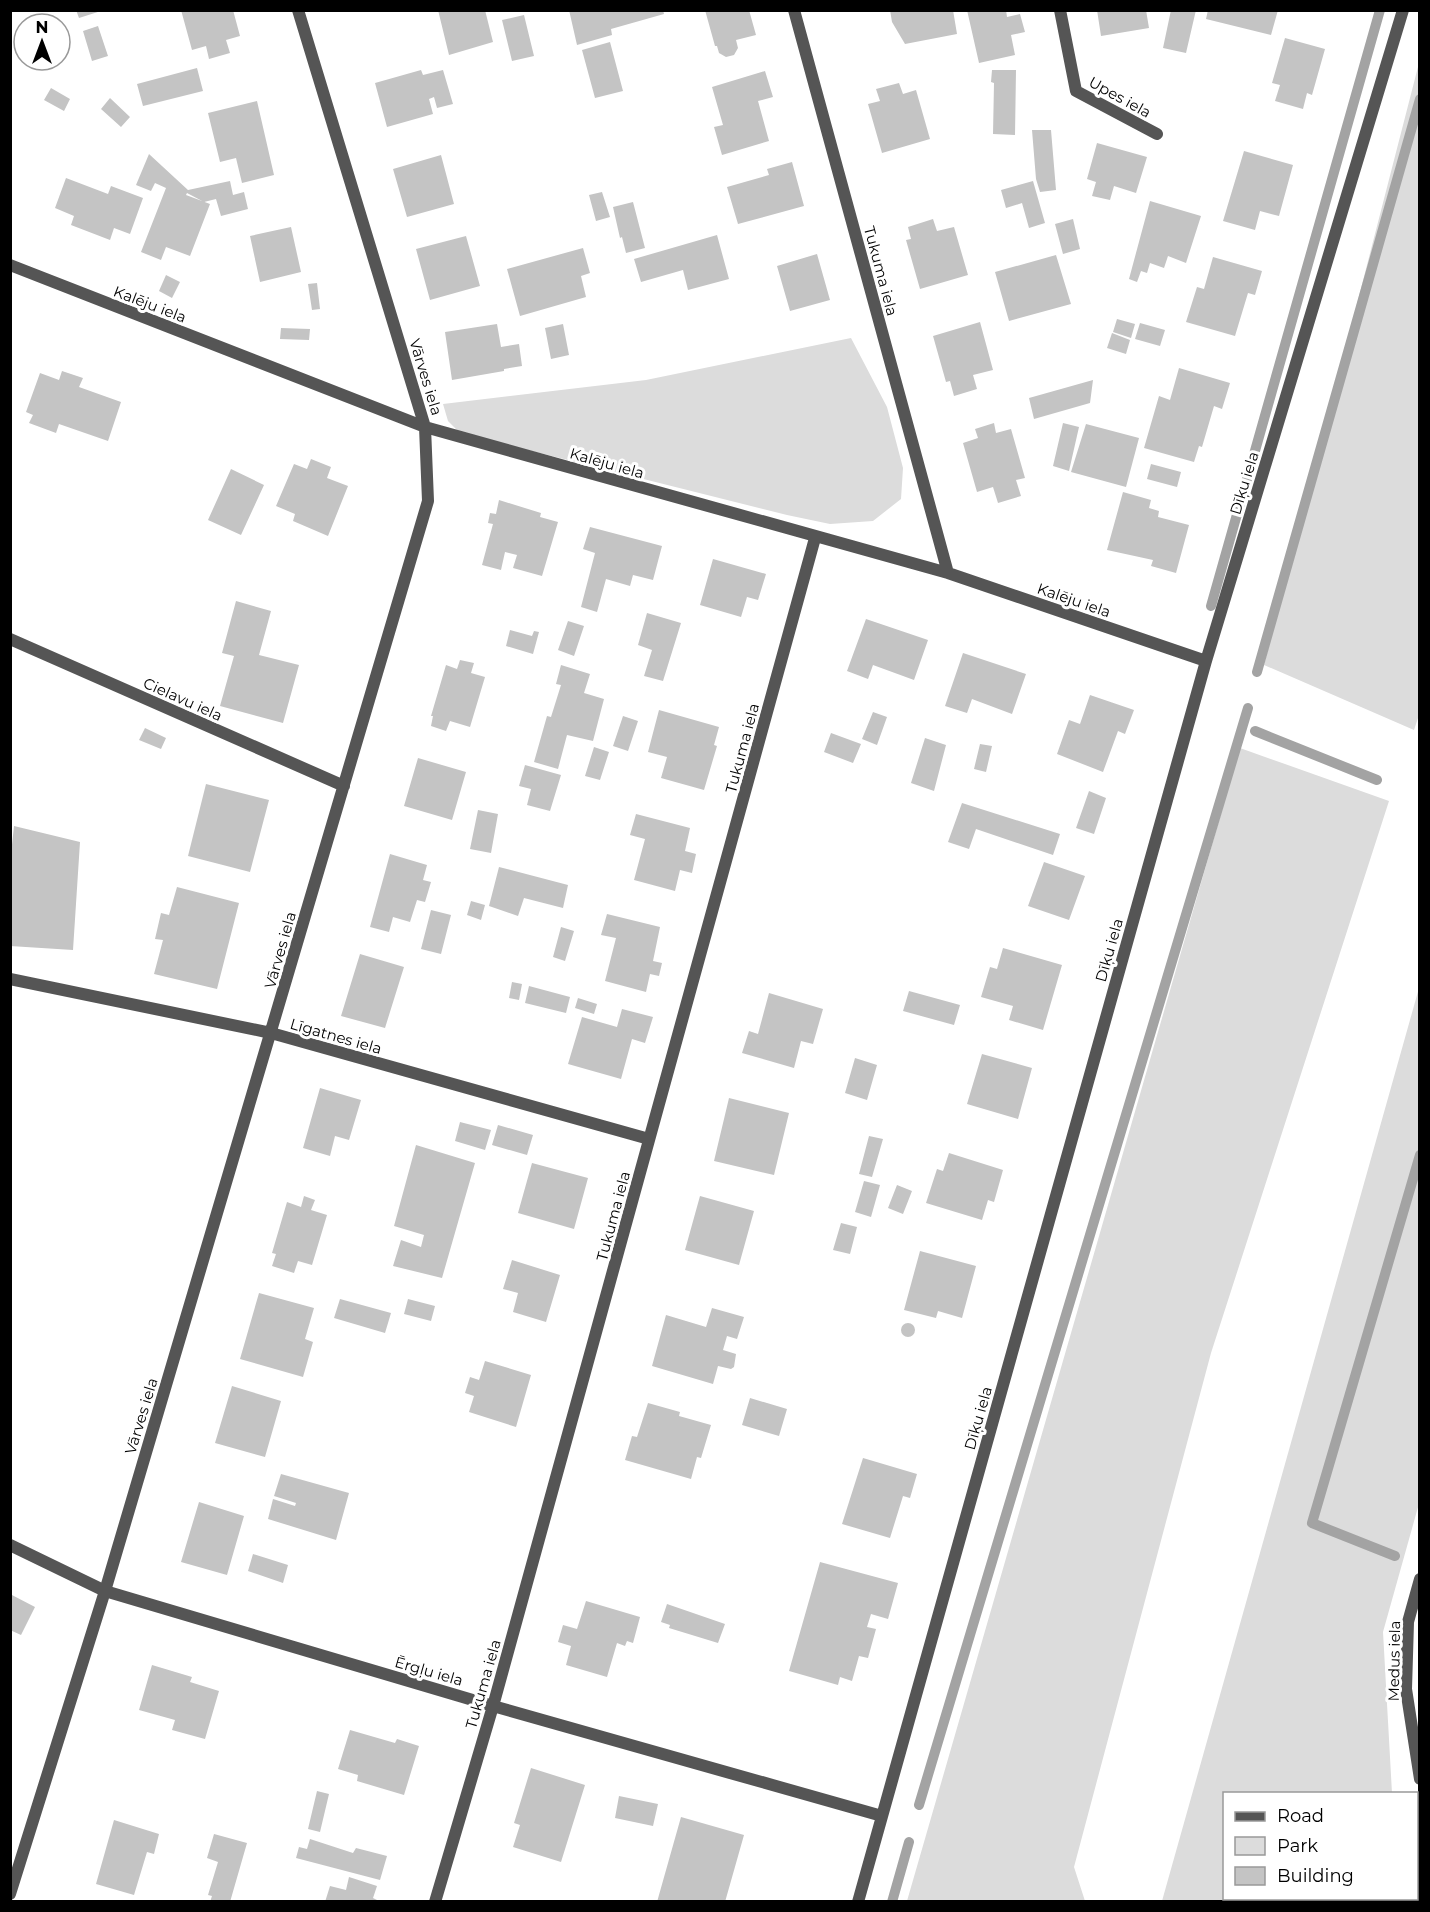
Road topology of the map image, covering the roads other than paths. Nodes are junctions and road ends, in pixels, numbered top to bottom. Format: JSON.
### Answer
{"nodes":[{"id":1,"x":298,"y":10,"type":"edge"},
{"id":2,"x":794,"y":10,"type":"edge"},
{"id":3,"x":1060,"y":10,"type":"edge"},
{"id":4,"x":1403,"y":10,"type":"edge"},
{"id":5,"x":1157,"y":134,"type":"dead end"},
{"id":6,"x":10,"y":265,"type":"edge"},
{"id":7,"x":425,"y":427,"type":"junction"},
{"id":8,"x":815,"y":538,"type":"junction"},
{"id":9,"x":948,"y":573,"type":"junction"},
{"id":10,"x":10,"y":639,"type":"edge"},
{"id":11,"x":1206,"y":661,"type":"junction"},
{"id":12,"x":344,"y":786,"type":"junction"},
{"id":13,"x":10,"y":979,"type":"edge"},
{"id":14,"x":272,"y":1033,"type":"junction"},
{"id":15,"x":649,"y":1139,"type":"junction"},
{"id":16,"x":10,"y":1545,"type":"edge"},
{"id":17,"x":1419,"y":1579,"type":"edge"},
{"id":18,"x":105,"y":1591,"type":"junction"},
{"id":19,"x":493,"y":1706,"type":"junction"},
{"id":20,"x":1419,"y":1779,"type":"edge"},
{"id":21,"x":882,"y":1815,"type":"junction"},
{"id":22,"x":10,"y":1894,"type":"edge"},
{"id":23,"x":435,"y":1902,"type":"edge"},
{"id":24,"x":858,"y":1902,"type":"edge"}],
"edges":[{"from":1,"to":7,"type":"street","name":"Vārves iela"},
{"from":2,"to":9,"type":"street","name":"Tukuma iela"},
{"from":3,"to":5,"type":"street","name":"Upes iela"},
{"from":4,"to":11,"type":"street","name":"Dīķu iela"},
{"from":6,"to":7,"type":"street","name":"Kalēju iela"},
{"from":7,"to":8,"type":"street","name":"Kalēju iela"},
{"from":7,"to":12,"type":"street","name":"Vārves iela"},
{"from":8,"to":9,"type":"street","name":"Kalēju iela"},
{"from":8,"to":15,"type":"street","name":"Tukuma iela"},
{"from":9,"to":11,"type":"street","name":"Kalēju iela"},
{"from":10,"to":12,"type":"street","name":"Cielavu iela"},
{"from":11,"to":21,"type":"street","name":"Dīķu iela"},
{"from":12,"to":14,"type":"street","name":"Vārves iela"},
{"from":13,"to":14,"type":"street","name":"Līgatnes iela"},
{"from":14,"to":15,"type":"street","name":"Līgatnes iela"},
{"from":14,"to":18,"type":"street","name":"Vārves iela"},
{"from":15,"to":19,"type":"street","name":"Tukuma iela"},
{"from":16,"to":18,"type":"street","name":"Ērgļu iela"},
{"from":17,"to":20,"type":"street","name":"Medus iela"},
{"from":18,"to":19,"type":"street","name":"Ērgļu iela"},
{"from":18,"to":22,"type":"street","name":"Vārves iela"},
{"from":19,"to":21,"type":"street","name":"Ērgļu iela"},
{"from":19,"to":23,"type":"street","name":"Tukuma iela"},
{"from":21,"to":24,"type":"street","name":"Dīķu iela"}]}
